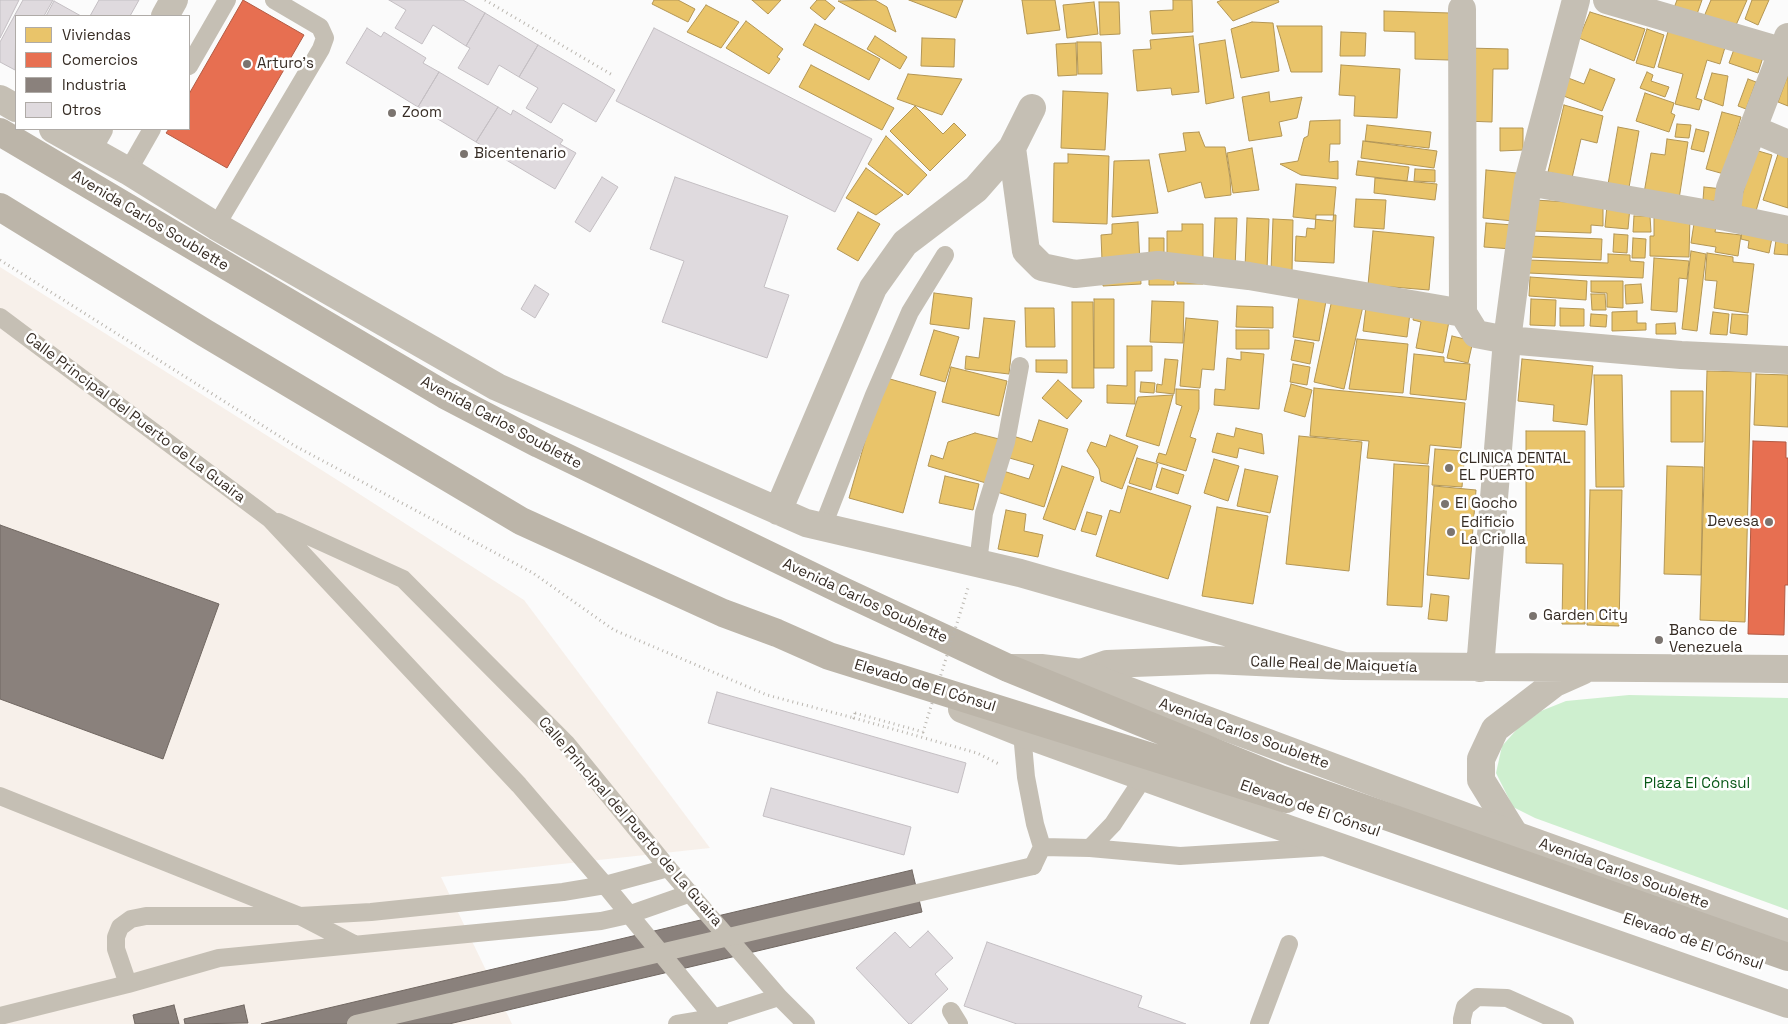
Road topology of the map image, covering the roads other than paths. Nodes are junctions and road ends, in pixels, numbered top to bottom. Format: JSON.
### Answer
{"nodes":[{"id":1,"x":174,"y":0,"type":"edge"},
{"id":2,"x":227,"y":0,"type":"edge"},
{"id":3,"x":274,"y":0,"type":"edge"},
{"id":4,"x":1576,"y":0,"type":"edge"},
{"id":5,"x":1607,"y":0,"type":"edge"},
{"id":6,"x":1462,"y":9,"type":"dead end"},
{"id":7,"x":166,"y":15,"type":"edge"},
{"id":8,"x":1786,"y":47,"type":"edge"},
{"id":9,"x":190,"y":64,"type":"edge"},
{"id":10,"x":0,"y":99,"type":"edge"},
{"id":11,"x":15,"y":107,"type":"edge"},
{"id":12,"x":1032,"y":108,"type":"dead end"},
{"id":13,"x":1753,"y":129,"type":"junction"},
{"id":14,"x":58,"y":130,"type":"edge"},
{"id":15,"x":151,"y":130,"type":"edge"},
{"id":16,"x":0,"y":132,"type":"edge"},
{"id":17,"x":94,"y":138,"type":"edge"},
{"id":18,"x":1788,"y":144,"type":"edge"},
{"id":19,"x":1012,"y":148,"type":"junction"},
{"id":20,"x":128,"y":171,"type":"junction"},
{"id":21,"x":1528,"y":182,"type":"junction"},
{"id":22,"x":0,"y":207,"type":"edge"},
{"id":23,"x":1726,"y":217,"type":"junction"},
{"id":24,"x":216,"y":226,"type":"junction"},
{"id":25,"x":1788,"y":230,"type":"edge"},
{"id":26,"x":945,"y":255,"type":"dead end"},
{"id":27,"x":1463,"y":313,"type":"junction"},
{"id":28,"x":0,"y":316,"type":"edge"},
{"id":29,"x":1507,"y":340,"type":"junction"},
{"id":30,"x":1788,"y":360,"type":"edge"},
{"id":31,"x":1020,"y":366,"type":"dead end"},
{"id":32,"x":778,"y":511,"type":"junction"},
{"id":33,"x":270,"y":519,"type":"junction"},
{"id":34,"x":822,"y":526,"type":"junction"},
{"id":35,"x":973,"y":576,"type":"junction"},
{"id":36,"x":829,"y":656,"type":"junction"},
{"id":37,"x":1344,"y":666,"type":"junction"},
{"id":38,"x":1008,"y":668,"type":"junction"},
{"id":39,"x":1480,"y":668,"type":"junction"},
{"id":40,"x":1588,"y":668,"type":"junction"},
{"id":41,"x":1788,"y":670,"type":"edge"},
{"id":42,"x":1081,"y":673,"type":"junction"},
{"id":43,"x":1022,"y":733,"type":"junction"},
{"id":44,"x":1144,"y":777,"type":"junction"},
{"id":45,"x":0,"y":796,"type":"edge"},
{"id":46,"x":1515,"y":835,"type":"junction"},
{"id":47,"x":1338,"y":846,"type":"junction"},
{"id":48,"x":1042,"y":847,"type":"junction"},
{"id":49,"x":1090,"y":848,"type":"junction"},
{"id":50,"x":668,"y":868,"type":"junction"},
{"id":51,"x":605,"y":885,"type":"junction"},
{"id":52,"x":691,"y":893,"type":"junction"},
{"id":53,"x":628,"y":915,"type":"junction"},
{"id":54,"x":300,"y":916,"type":"junction"},
{"id":55,"x":1788,"y":933,"type":"edge"},
{"id":56,"x":354,"y":944,"type":"junction"},
{"id":57,"x":1289,"y":944,"type":"dead end"},
{"id":58,"x":1788,"y":957,"type":"edge"},
{"id":59,"x":1788,"y":975,"type":"edge"},
{"id":60,"x":128,"y":984,"type":"junction"},
{"id":61,"x":779,"y":997,"type":"junction"},
{"id":62,"x":1788,"y":1004,"type":"edge"},
{"id":63,"x":0,"y":1016,"type":"edge"},
{"id":64,"x":716,"y":1021,"type":"edge"},
{"id":65,"x":356,"y":1024,"type":"edge"},
{"id":66,"x":677,"y":1024,"type":"edge"},
{"id":67,"x":806,"y":1024,"type":"edge"},
{"id":68,"x":1259,"y":1024,"type":"edge"},
{"id":69,"x":1462,"y":1024,"type":"edge"},
{"id":70,"x":1565,"y":1024,"type":"edge"}],
"edges":[{"from":1,"to":7,"type":"street"},
{"from":2,"to":9,"type":"lane"},
{"from":3,"to":24,"type":"lane"},
{"from":4,"to":21,"type":"street"},
{"from":5,"to":8,"type":"street"},
{"from":6,"to":27,"type":"street"},
{"from":8,"to":13,"type":"street"},
{"from":10,"to":11,"type":"street"},
{"from":12,"to":19,"type":"street"},
{"from":13,"to":18,"type":"street"},
{"from":13,"to":23,"type":"street"},
{"from":14,"to":17,"type":"street","name":"Avenida Carlos Soublette"},
{"from":15,"to":20,"type":"lane"},
{"from":16,"to":38,"type":"main road","name":"Avenida Carlos Soublette"},
{"from":17,"to":20,"type":"street","name":"Avenida Carlos Soublette"},
{"from":19,"to":27,"type":"street"},
{"from":19,"to":32,"type":"street"},
{"from":20,"to":24,"type":"street","name":"Avenida Carlos Soublette"},
{"from":21,"to":23,"type":"street"},
{"from":21,"to":29,"type":"street"},
{"from":22,"to":36,"type":"main road"},
{"from":23,"to":25,"type":"street"},
{"from":24,"to":32,"type":"street","name":"Avenida Carlos Soublette"},
{"from":26,"to":34,"type":"lane"},
{"from":27,"to":29,"type":"street"},
{"from":28,"to":33,"type":"lane","name":"Calle Principal del Puerto de La Guaira"},
{"from":29,"to":30,"type":"street"},
{"from":29,"to":39,"type":"street"},
{"from":31,"to":35,"type":"lane"},
{"from":32,"to":34,"type":"street","name":"Avenida Carlos Soublette"},
{"from":33,"to":50,"type":"lane","name":"Calle Principal del Puerto de La Guaira"},
{"from":33,"to":51,"type":"lane","name":"Calle Principal del Puerto de La Guaira"},
{"from":34,"to":35,"type":"street","name":"Avenida Carlos Soublette"},
{"from":35,"to":37,"type":"street","name":"Avenida Carlos Soublette"},
{"from":36,"to":43,"type":"street"},
{"from":36,"to":59,"type":"main road","name":"Elevado de El Cónsul"},
{"from":37,"to":39,"type":"street","name":"Calle Real de Maiquetía"},
{"from":37,"to":42,"type":"street","name":"Calle Real de Maiquetía"},
{"from":38,"to":42,"type":"street","name":"Avenida Carlos Soublette"},
{"from":38,"to":58,"type":"main road","name":"Elevado de El Cónsul"},
{"from":39,"to":40,"type":"street","name":"Calle Real de Maiquetía"},
{"from":40,"to":41,"type":"street","name":"Calle Real de Maiquetía"},
{"from":40,"to":46,"type":"street","name":"Calle Real de Maiquetía"},
{"from":42,"to":46,"type":"street","name":"Avenida Carlos Soublette"},
{"from":43,"to":44,"type":"street"},
{"from":43,"to":48,"type":"lane"},
{"from":44,"to":47,"type":"street"},
{"from":44,"to":49,"type":"lane"},
{"from":45,"to":54,"type":"lane"},
{"from":46,"to":55,"type":"street","name":"Avenida Carlos Soublette"},
{"from":47,"to":49,"type":"lane"},
{"from":47,"to":62,"type":"street"},
{"from":48,"to":49,"type":"lane"},
{"from":48,"to":65,"type":"lane","bridge":true},
{"from":50,"to":51,"type":"lane"},
{"from":50,"to":52,"type":"lane","name":"Calle Principal del Puerto de La Guaira"},
{"from":51,"to":53,"type":"lane","name":"Calle Principal del Puerto de La Guaira"},
{"from":51,"to":54,"type":"lane"},
{"from":52,"to":53,"type":"lane"},
{"from":52,"to":61,"type":"lane","name":"Calle Principal del Puerto de La Guaira"},
{"from":53,"to":56,"type":"lane"},
{"from":53,"to":64,"type":"lane","name":"Calle Principal del Puerto de La Guaira"},
{"from":54,"to":56,"type":"lane"},
{"from":54,"to":60,"type":"lane"},
{"from":56,"to":60,"type":"lane"},
{"from":57,"to":68,"type":"lane"},
{"from":60,"to":63,"type":"lane"},
{"from":61,"to":64,"type":"lane"},
{"from":61,"to":67,"type":"lane","name":"Calle Principal del Puerto de La Guaira"},
{"from":64,"to":66,"type":"lane"},
{"from":69,"to":70,"type":"lane"}]}
